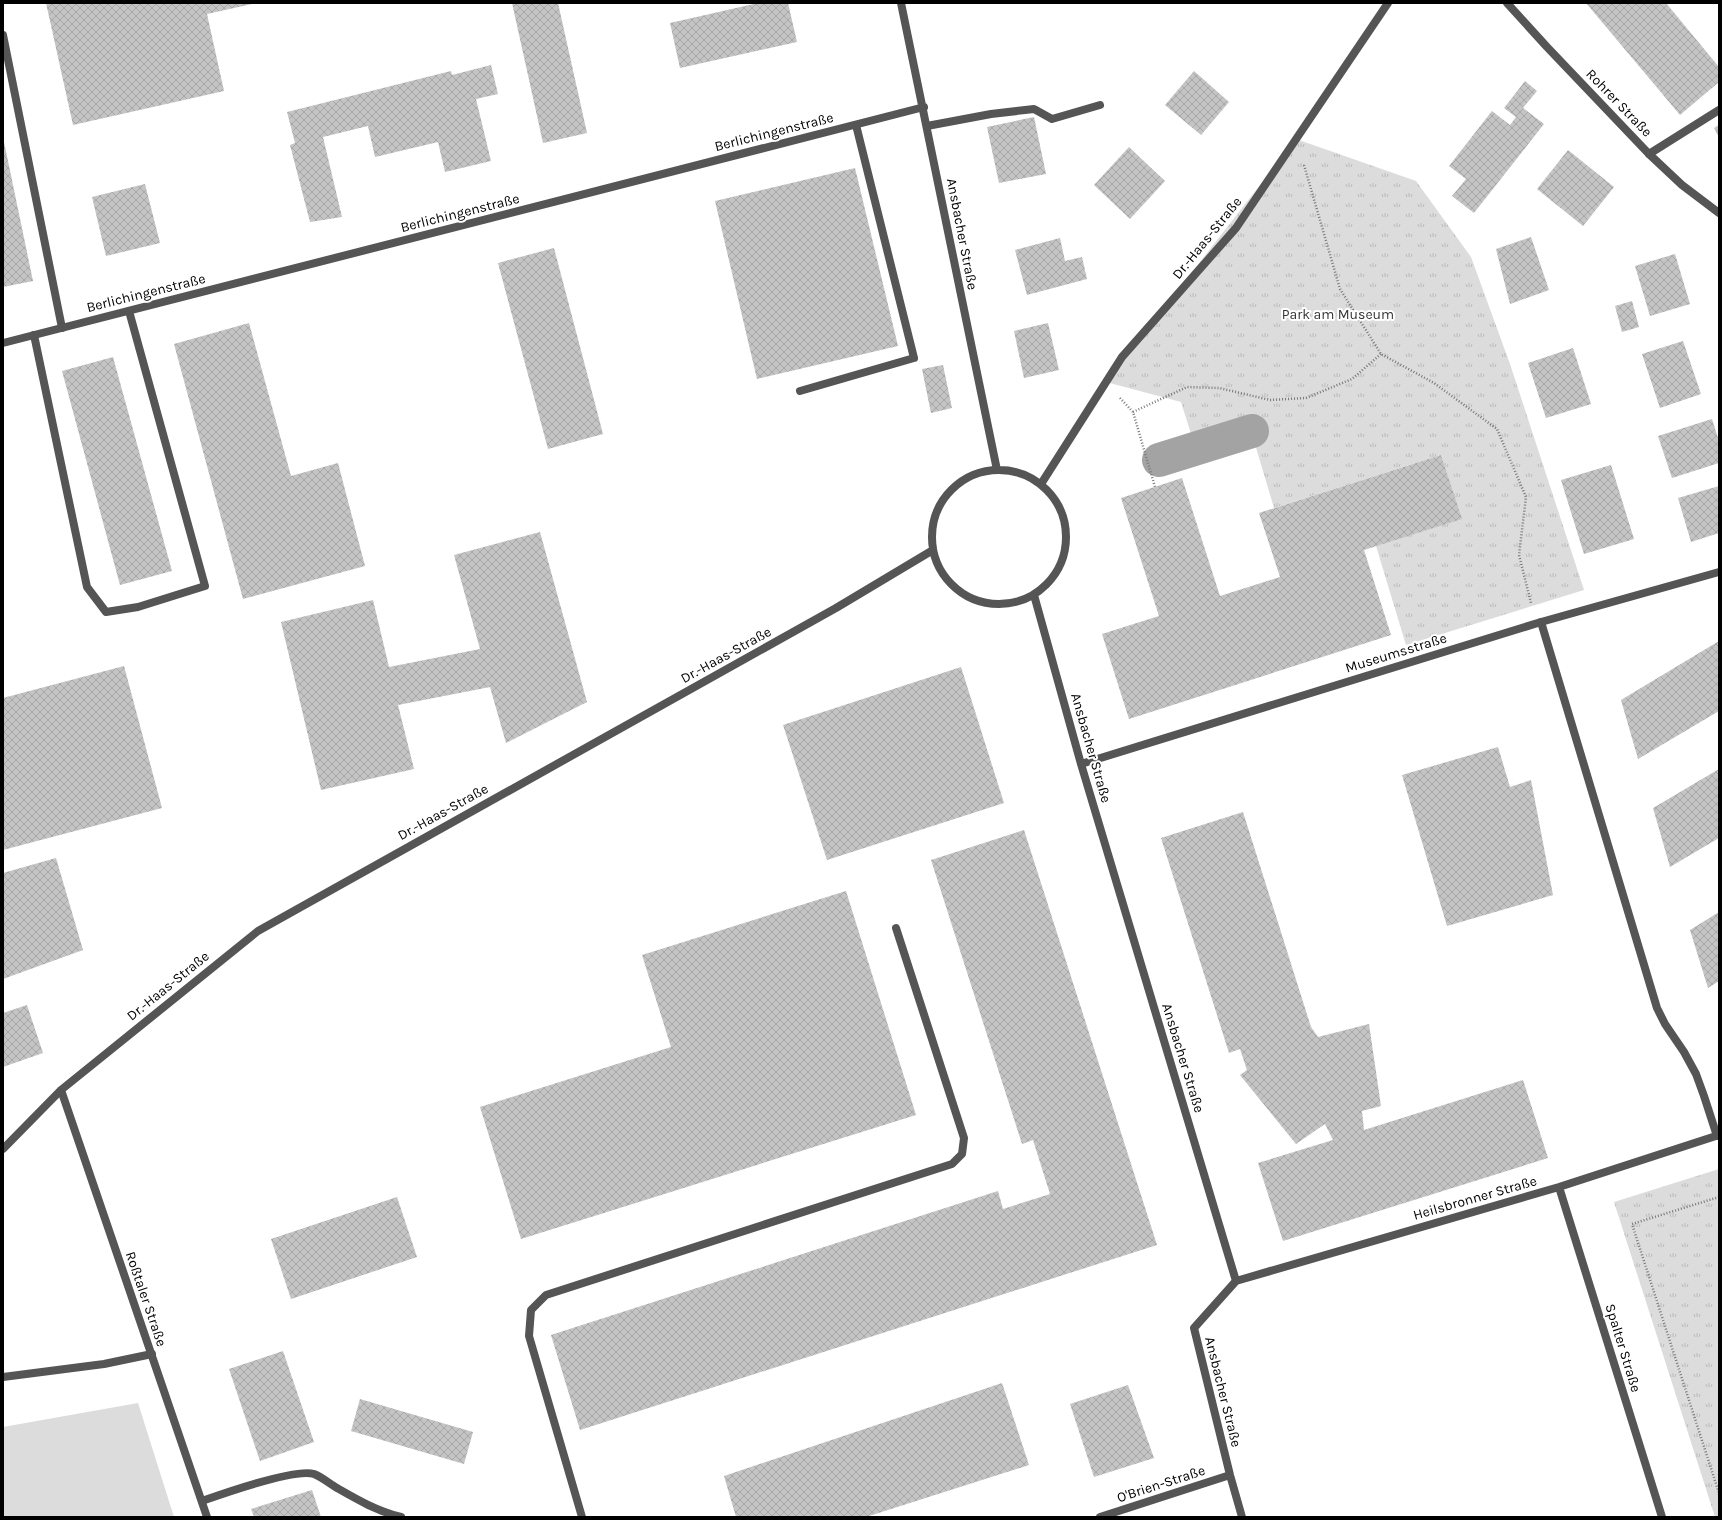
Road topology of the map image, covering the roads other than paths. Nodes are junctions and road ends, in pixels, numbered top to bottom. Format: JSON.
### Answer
{"nodes":[{"id":1,"x":901,"y":3,"type":"edge"},
{"id":2,"x":1388,"y":3,"type":"edge"},
{"id":3,"x":1507,"y":3,"type":"edge"},
{"id":4,"x":3,"y":35,"type":"edge"},
{"id":5,"x":1100,"y":105,"type":"dead end"},
{"id":6,"x":924,"y":107,"type":"junction"},
{"id":7,"x":1719,"y":110,"type":"edge"},
{"id":8,"x":856,"y":125,"type":"junction"},
{"id":9,"x":927,"y":126,"type":"junction"},
{"id":10,"x":1649,"y":154,"type":"junction"},
{"id":11,"x":1719,"y":213,"type":"edge"},
{"id":12,"x":129,"y":311,"type":"junction"},
{"id":13,"x":62,"y":328,"type":"junction"},
{"id":14,"x":34,"y":335,"type":"junction"},
{"id":15,"x":3,"y":343,"type":"edge"},
{"id":16,"x":800,"y":391,"type":"dead end"},
{"id":17,"x":997,"y":470,"type":"junction"},
{"id":18,"x":1041,"y":484,"type":"junction"},
{"id":19,"x":933,"y":550,"type":"junction"},
{"id":20,"x":1719,"y":572,"type":"edge"},
{"id":21,"x":1034,"y":595,"type":"junction"},
{"id":22,"x":1539,"y":622,"type":"junction"},
{"id":23,"x":1081,"y":764,"type":"junction"},
{"id":24,"x":896,"y":928,"type":"dead end"},
{"id":25,"x":61,"y":1090,"type":"junction"},
{"id":26,"x":1718,"y":1135,"type":"edge"},
{"id":27,"x":3,"y":1149,"type":"edge"},
{"id":28,"x":1559,"y":1187,"type":"junction"},
{"id":29,"x":1236,"y":1281,"type":"junction"},
{"id":30,"x":152,"y":1354,"type":"junction"},
{"id":31,"x":3,"y":1377,"type":"edge"},
{"id":32,"x":1230,"y":1475,"type":"junction"},
{"id":33,"x":202,"y":1501,"type":"junction"},
{"id":34,"x":207,"y":1517,"type":"edge"},
{"id":35,"x":401,"y":1517,"type":"edge"},
{"id":36,"x":582,"y":1517,"type":"edge"},
{"id":37,"x":1100,"y":1517,"type":"edge"},
{"id":38,"x":1242,"y":1517,"type":"edge"},
{"id":39,"x":1662,"y":1517,"type":"edge"}],
"edges":[{"from":1,"to":6,"type":"street","name":"Ansbacher Straße"},
{"from":2,"to":18,"type":"street","name":"Dr.-Haas-Straße"},
{"from":3,"to":10,"type":"street","name":"Rohrer Straße"},
{"from":4,"to":13,"type":"street"},
{"from":5,"to":9,"type":"street"},
{"from":6,"to":8,"type":"street","name":"Berlichingenstraße"},
{"from":6,"to":9,"type":"street","name":"Ansbacher Straße"},
{"from":7,"to":10,"type":"street"},
{"from":8,"to":12,"type":"street","name":"Berlichingenstraße"},
{"from":8,"to":16,"type":"street"},
{"from":9,"to":17,"type":"street","name":"Ansbacher Straße"},
{"from":10,"to":11,"type":"street","name":"Rohrer Straße"},
{"from":12,"to":13,"type":"street","name":"Berlichingenstraße"},
{"from":12,"to":14,"type":"street"},
{"from":13,"to":14,"type":"street","name":"Berlichingenstraße"},
{"from":14,"to":15,"type":"street","name":"Berlichingenstraße"},
{"from":17,"to":18,"type":"street"},
{"from":17,"to":19,"type":"street"},
{"from":18,"to":21,"type":"street"},
{"from":19,"to":21,"type":"street"},
{"from":19,"to":25,"type":"street","name":"Dr.-Haas-Straße"},
{"from":20,"to":22,"type":"street","name":"Museumsstraße"},
{"from":21,"to":23,"type":"street","name":"Ansbacher Straße"},
{"from":22,"to":23,"type":"street","name":"Museumsstraße"},
{"from":22,"to":26,"type":"street"},
{"from":23,"to":29,"type":"street","name":"Ansbacher Straße"},
{"from":24,"to":36,"type":"street"},
{"from":25,"to":27,"type":"street","name":"Dr.-Haas-Straße"},
{"from":25,"to":30,"type":"street","name":"Roßtaler Straße"},
{"from":26,"to":28,"type":"street","name":"Heilsbronner Straße"},
{"from":28,"to":29,"type":"street","name":"Heilsbronner Straße"},
{"from":28,"to":39,"type":"street","name":"Spalter Straße"},
{"from":29,"to":32,"type":"street","name":"Ansbacher Straße"},
{"from":30,"to":31,"type":"street"},
{"from":30,"to":33,"type":"street","name":"Roßtaler Straße"},
{"from":32,"to":37,"type":"street","name":"O'Brien-Straße"},
{"from":32,"to":38,"type":"street","name":"Ansbacher Straße"},
{"from":33,"to":34,"type":"street","name":"Roßtaler Straße"},
{"from":33,"to":35,"type":"street"}]}
